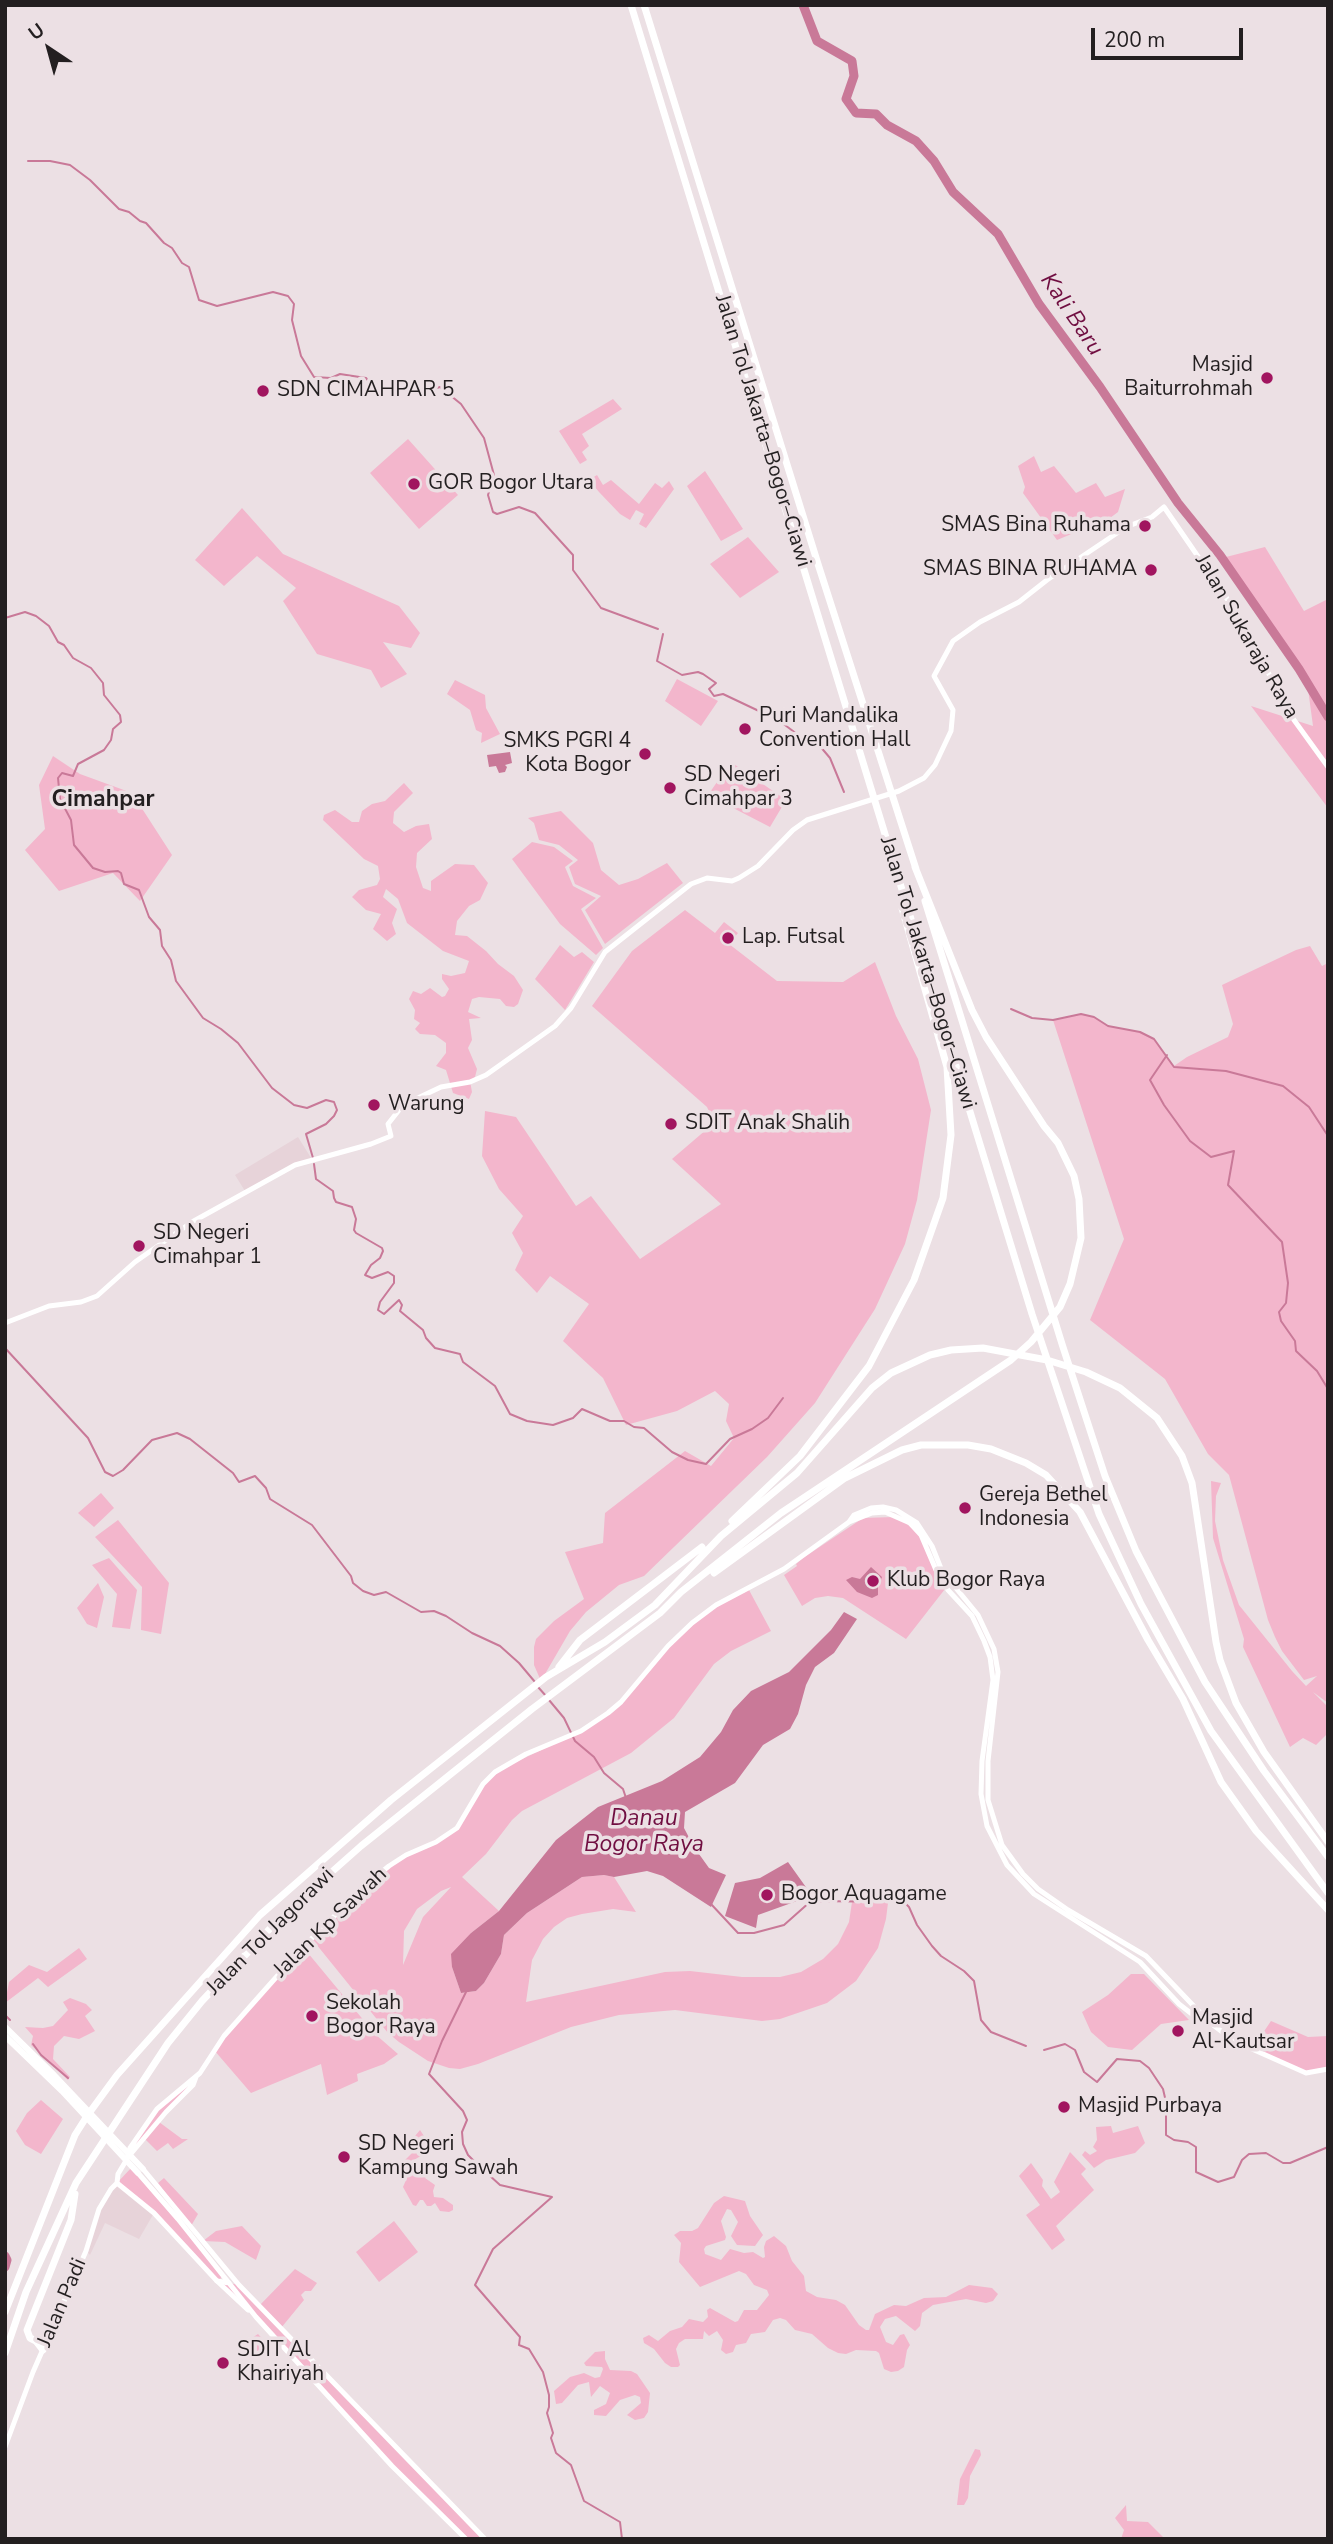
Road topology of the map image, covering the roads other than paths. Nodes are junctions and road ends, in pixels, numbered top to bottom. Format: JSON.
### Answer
{"nodes":[{"id":1,"x":631,"y":5,"type":"edge"},
{"id":2,"x":644,"y":5,"type":"edge"},
{"id":3,"x":723,"y":255,"type":"junction"},
{"id":4,"x":710,"y":259,"type":"junction"},
{"id":5,"x":1328,"y":767,"type":"edge"},
{"id":6,"x":888,"y":850,"type":"junction"},
{"id":7,"x":915,"y":867,"type":"junction"},
{"id":8,"x":5,"y":1323,"type":"edge"},
{"id":9,"x":660,"y":1613,"type":"junction"},
{"id":10,"x":557,"y":1668,"type":"junction"},
{"id":11,"x":1328,"y":1842,"type":"edge"},
{"id":12,"x":1328,"y":1857,"type":"edge"},
{"id":13,"x":1328,"y":1893,"type":"edge"},
{"id":14,"x":1328,"y":1910,"type":"edge"},
{"id":15,"x":5,"y":2027,"type":"edge"},
{"id":16,"x":5,"y":2036,"type":"edge"},
{"id":17,"x":1328,"y":2069,"type":"edge"},
{"id":18,"x":64,"y":2089,"type":"junction"},
{"id":19,"x":126,"y":2160,"type":"joint"},
{"id":20,"x":141,"y":2171,"type":"junction"},
{"id":21,"x":76,"y":2183,"type":"junction"},
{"id":22,"x":117,"y":2183,"type":"junction"},
{"id":23,"x":219,"y":2278,"type":"junction"},
{"id":24,"x":228,"y":2283,"type":"junction"},
{"id":25,"x":239,"y":2285,"type":"junction"},
{"id":26,"x":5,"y":2312,"type":"edge"},
{"id":27,"x":256,"y":2317,"type":"junction"},
{"id":28,"x":48,"y":2339,"type":"junction"},
{"id":29,"x":36,"y":2341,"type":"junction"},
{"id":30,"x":43,"y":2350,"type":"junction"},
{"id":31,"x":5,"y":2353,"type":"edge"},
{"id":32,"x":351,"y":2400,"type":"junction"},
{"id":33,"x":358,"y":2407,"type":"junction"},
{"id":34,"x":340,"y":2408,"type":"junction"},
{"id":35,"x":346,"y":2416,"type":"junction"},
{"id":36,"x":5,"y":2447,"type":"edge"},
{"id":37,"x":466,"y":2539,"type":"edge"},
{"id":38,"x":485,"y":2539,"type":"edge"}],
"edges":[{"from":1,"to":4,"type":"highway","name":"Jalan Tol Jakarta–Bogor–Ciawi"},
{"from":2,"to":3,"type":"highway","name":"Jalan Tol Jakarta–Bogor–Ciawi"},
{"from":3,"to":4,"type":"highway"},
{"from":3,"to":7,"type":"highway","name":"Jalan Tol Jakarta–Bogor–Ciawi"},
{"from":4,"to":6,"type":"highway","name":"Jalan Tol Jakarta–Bogor–Ciawi"},
{"from":5,"to":8,"type":"street","name":"Jalan Sukaraja Raya"},
{"from":6,"to":10,"type":"highway"},
{"from":6,"to":13,"type":"highway","name":"Jalan Tol Jakarta–Bogor–Ciawi"},
{"from":7,"to":9,"type":"highway"},
{"from":7,"to":12,"type":"highway","name":"Jalan Tol Jakarta–Bogor–Ciawi"},
{"from":9,"to":14,"type":"highway"},
{"from":9,"to":21,"type":"highway","name":"Jalan Tol Jagorawi"},
{"from":10,"to":11,"type":"highway"},
{"from":10,"to":26,"type":"highway","name":"Jalan Tol Jagorawi"},
{"from":15,"to":18,"type":"main road"},
{"from":16,"to":18,"type":"main road"},
{"from":17,"to":19,"type":"street","name":"Jalan Kp Sawah"},
{"from":18,"to":20,"type":"main road"},
{"from":19,"to":22,"type":"street","name":"Jalan Padi"},
{"from":20,"to":23,"type":"street"},
{"from":20,"to":25,"type":"street"},
{"from":21,"to":29,"type":"highway"},
{"from":21,"to":31,"type":"highway","name":"Jalan Tol Jagorawi"},
{"from":22,"to":23,"type":"street"},
{"from":22,"to":28,"type":"street","name":"Jalan Padi"},
{"from":23,"to":24,"type":"street"},
{"from":23,"to":27,"type":"street"},
{"from":24,"to":25,"type":"street"},
{"from":24,"to":27,"type":"street"},
{"from":25,"to":32,"type":"street"},
{"from":27,"to":34,"type":"street"},
{"from":28,"to":29,"type":"highway"},
{"from":28,"to":30,"type":"street","name":"Jalan Padi"},
{"from":29,"to":30,"type":"highway"},
{"from":30,"to":36,"type":"street","name":"Jalan Padi"},
{"from":32,"to":33,"type":"street"},
{"from":32,"to":34,"type":"street"},
{"from":33,"to":35,"type":"street"},
{"from":33,"to":38,"type":"street"},
{"from":34,"to":35,"type":"street"},
{"from":35,"to":37,"type":"street"}]}
